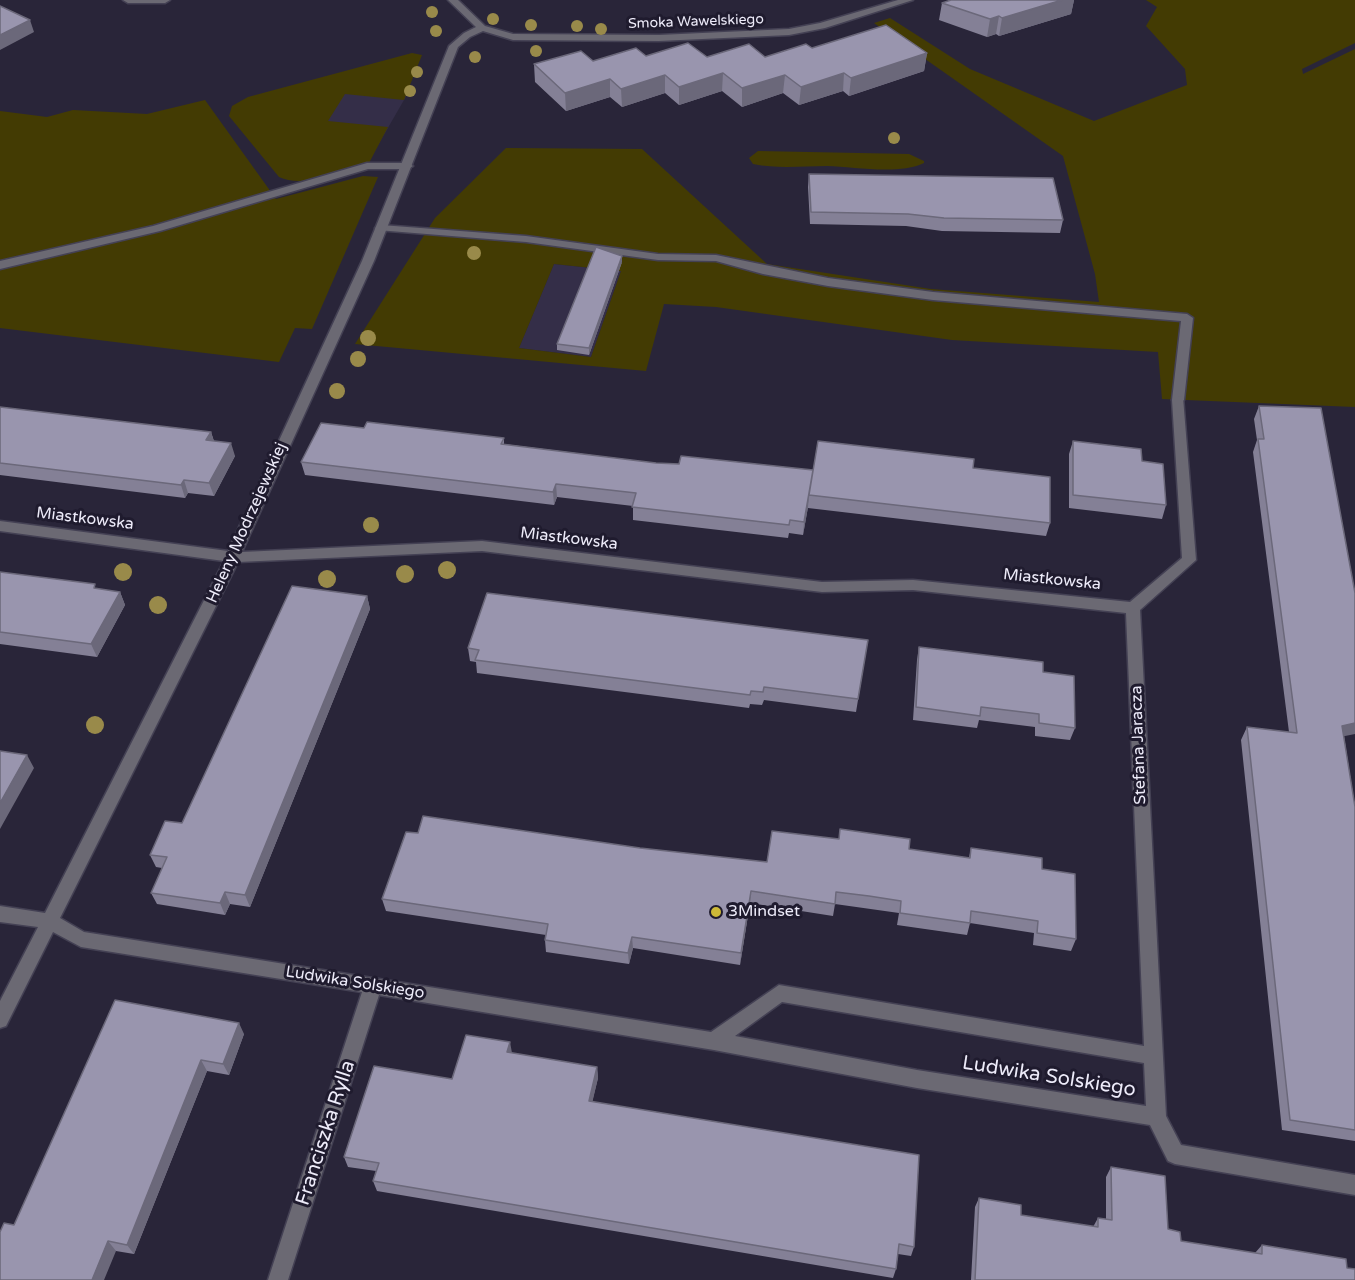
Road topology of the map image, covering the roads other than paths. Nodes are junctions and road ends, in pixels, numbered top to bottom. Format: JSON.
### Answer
{"nodes":[{"id":1,"x":128,"y":0,"type":"edge"},
{"id":2,"x":165,"y":0,"type":"edge"},
{"id":3,"x":453,"y":0,"type":"edge"},
{"id":4,"x":908,"y":0,"type":"edge"},
{"id":5,"x":482,"y":28,"type":"junction"},
{"id":6,"x":408,"y":166,"type":"junction"},
{"id":7,"x":381,"y":228,"type":"junction"},
{"id":8,"x":0,"y":265,"type":"edge"},
{"id":9,"x":0,"y":526,"type":"edge"},
{"id":10,"x":234,"y":557,"type":"junction"},
{"id":11,"x":1133,"y":608,"type":"junction"},
{"id":12,"x":0,"y":915,"type":"edge"},
{"id":13,"x":49,"y":921,"type":"junction"},
{"id":14,"x":373,"y":986,"type":"junction"},
{"id":15,"x":0,"y":1020,"type":"edge"},
{"id":16,"x":714,"y":1041,"type":"junction"},
{"id":17,"x":1153,"y":1056,"type":"junction"},
{"id":18,"x":1156,"y":1117,"type":"junction"},
{"id":19,"x":1355,"y":1185,"type":"edge"},
{"id":20,"x":278,"y":1280,"type":"edge"}],
"edges":[{"from":1,"to":2,"type":"street"},
{"from":3,"to":5,"type":"street"},
{"from":4,"to":5,"type":"street","name":"Smoka Wawelskiego"},
{"from":5,"to":6,"type":"street","name":"Heleny Modrzejewskiej"},
{"from":6,"to":7,"type":"street","name":"Heleny Modrzejewskiej"},
{"from":6,"to":8,"type":"street"},
{"from":7,"to":10,"type":"street","name":"Heleny Modrzejewskiej"},
{"from":7,"to":11,"type":"street"},
{"from":9,"to":10,"type":"street","name":"Miastkowska"},
{"from":10,"to":11,"type":"street","name":"Miastkowska"},
{"from":10,"to":13,"type":"street","name":"Heleny Modrzejewskiej"},
{"from":11,"to":17,"type":"street","name":"Stefana Jaracza"},
{"from":12,"to":13,"type":"street","name":"Ludwika Solskiego"},
{"from":13,"to":14,"type":"street","name":"Ludwika Solskiego"},
{"from":13,"to":15,"type":"street","name":"Heleny Modrzejewskiej"},
{"from":14,"to":16,"type":"street","name":"Ludwika Solskiego"},
{"from":14,"to":20,"type":"street","name":"Franciszka Rylla"},
{"from":16,"to":17,"type":"street"},
{"from":16,"to":18,"type":"street","name":"Ludwika Solskiego"},
{"from":17,"to":18,"type":"street","name":"Stefana Jaracza"},
{"from":18,"to":19,"type":"street"}]}
